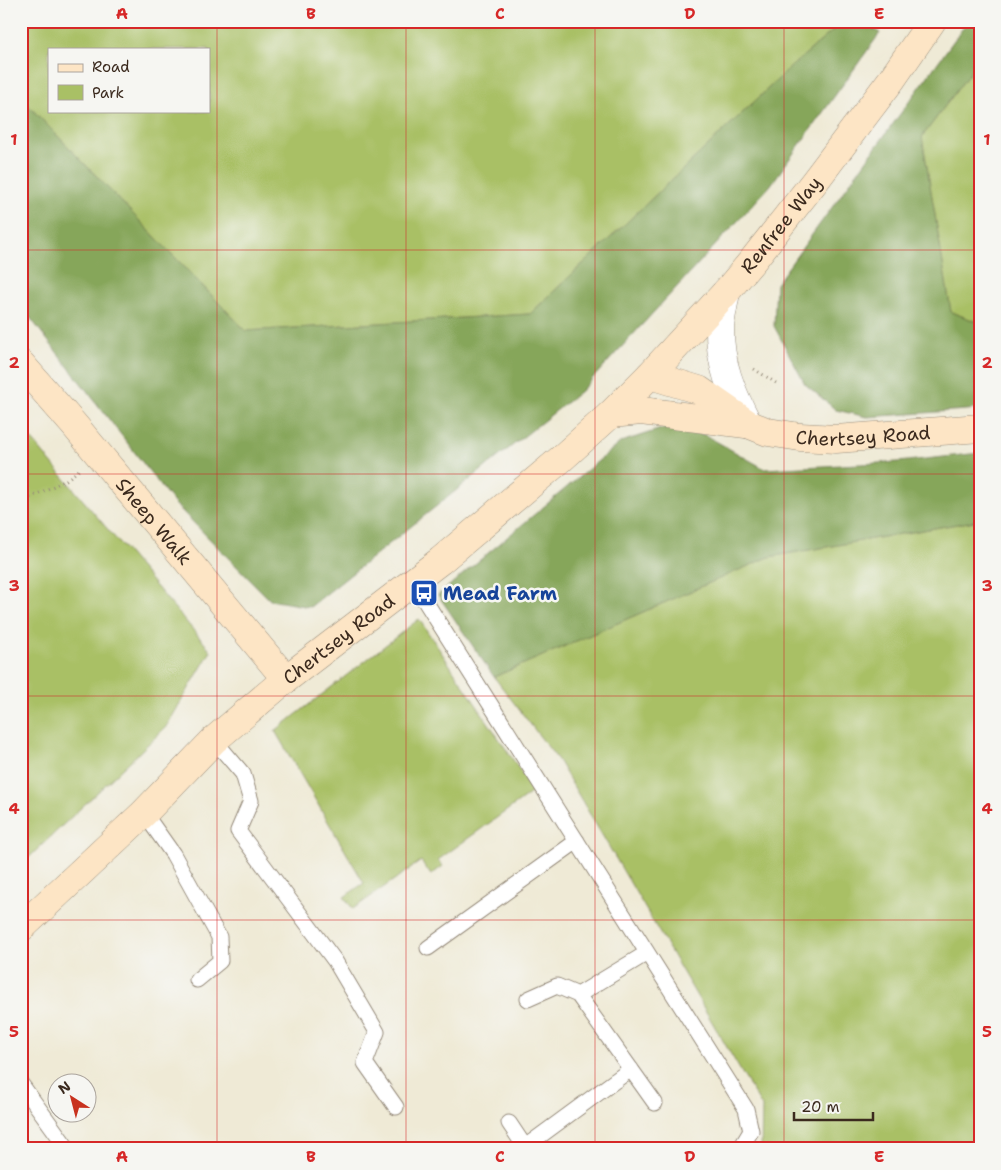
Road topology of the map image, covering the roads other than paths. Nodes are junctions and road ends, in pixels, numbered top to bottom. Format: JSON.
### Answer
{"nodes":[{"id":1,"x":932,"y":21,"type":"edge"},
{"id":2,"x":726,"y":292,"type":"junction"},
{"id":3,"x":21,"y":364,"type":"edge"},
{"id":4,"x":650,"y":375,"type":"junction"},
{"id":5,"x":611,"y":414,"type":"junction"},
{"id":6,"x":748,"y":424,"type":"junction"},
{"id":7,"x":980,"y":428,"type":"edge"},
{"id":8,"x":413,"y":582,"type":"junction"},
{"id":9,"x":286,"y":679,"type":"junction"},
{"id":10,"x":214,"y":740,"type":"junction"},
{"id":11,"x":144,"y":812,"type":"junction"},
{"id":12,"x":576,"y":841,"type":"junction"},
{"id":13,"x":21,"y":928,"type":"edge"},
{"id":14,"x":428,"y":948,"type":"dead end"},
{"id":15,"x":647,"y":952,"type":"junction"},
{"id":16,"x":197,"y":980,"type":"dead end"},
{"id":17,"x":578,"y":995,"type":"junction"},
{"id":18,"x":528,"y":999,"type":"dead end"},
{"id":19,"x":631,"y":1069,"type":"junction"},
{"id":20,"x":21,"y":1084,"type":"edge"},
{"id":21,"x":655,"y":1103,"type":"dead end"},
{"id":22,"x":396,"y":1107,"type":"dead end"},
{"id":23,"x":509,"y":1124,"type":"dead end"},
{"id":24,"x":524,"y":1148,"type":"edge"},
{"id":25,"x":68,"y":1149,"type":"edge"},
{"id":26,"x":740,"y":1149,"type":"edge"}],
"edges":[{"from":1,"to":2,"type":"main road","name":"Renfree Way"},
{"from":2,"to":4,"type":"main road","name":"Renfree Way"},
{"from":2,"to":6,"type":"street"},
{"from":3,"to":9,"type":"main road","name":"Sheep Walk"},
{"from":4,"to":5,"type":"main road","name":"Renfree Way"},
{"from":4,"to":6,"type":"main road","name":"Chertsey Road"},
{"from":5,"to":6,"type":"main road","name":"Chertsey Road"},
{"from":5,"to":8,"type":"main road","name":"Chertsey Road"},
{"from":6,"to":7,"type":"main road","name":"Chertsey Road"},
{"from":8,"to":9,"type":"main road","name":"Chertsey Road"},
{"from":8,"to":12,"type":"lane"},
{"from":9,"to":10,"type":"main road","name":"Chertsey Road"},
{"from":10,"to":11,"type":"main road","name":"Chertsey Road"},
{"from":10,"to":22,"type":"lane"},
{"from":11,"to":13,"type":"main road","name":"Chertsey Road"},
{"from":11,"to":16,"type":"lane"},
{"from":12,"to":14,"type":"lane"},
{"from":12,"to":15,"type":"lane"},
{"from":15,"to":17,"type":"lane"},
{"from":15,"to":26,"type":"lane"},
{"from":17,"to":18,"type":"lane"},
{"from":17,"to":19,"type":"lane"},
{"from":19,"to":21,"type":"lane"},
{"from":19,"to":24,"type":"lane"},
{"from":20,"to":25,"type":"lane"},
{"from":23,"to":24,"type":"lane"}]}
